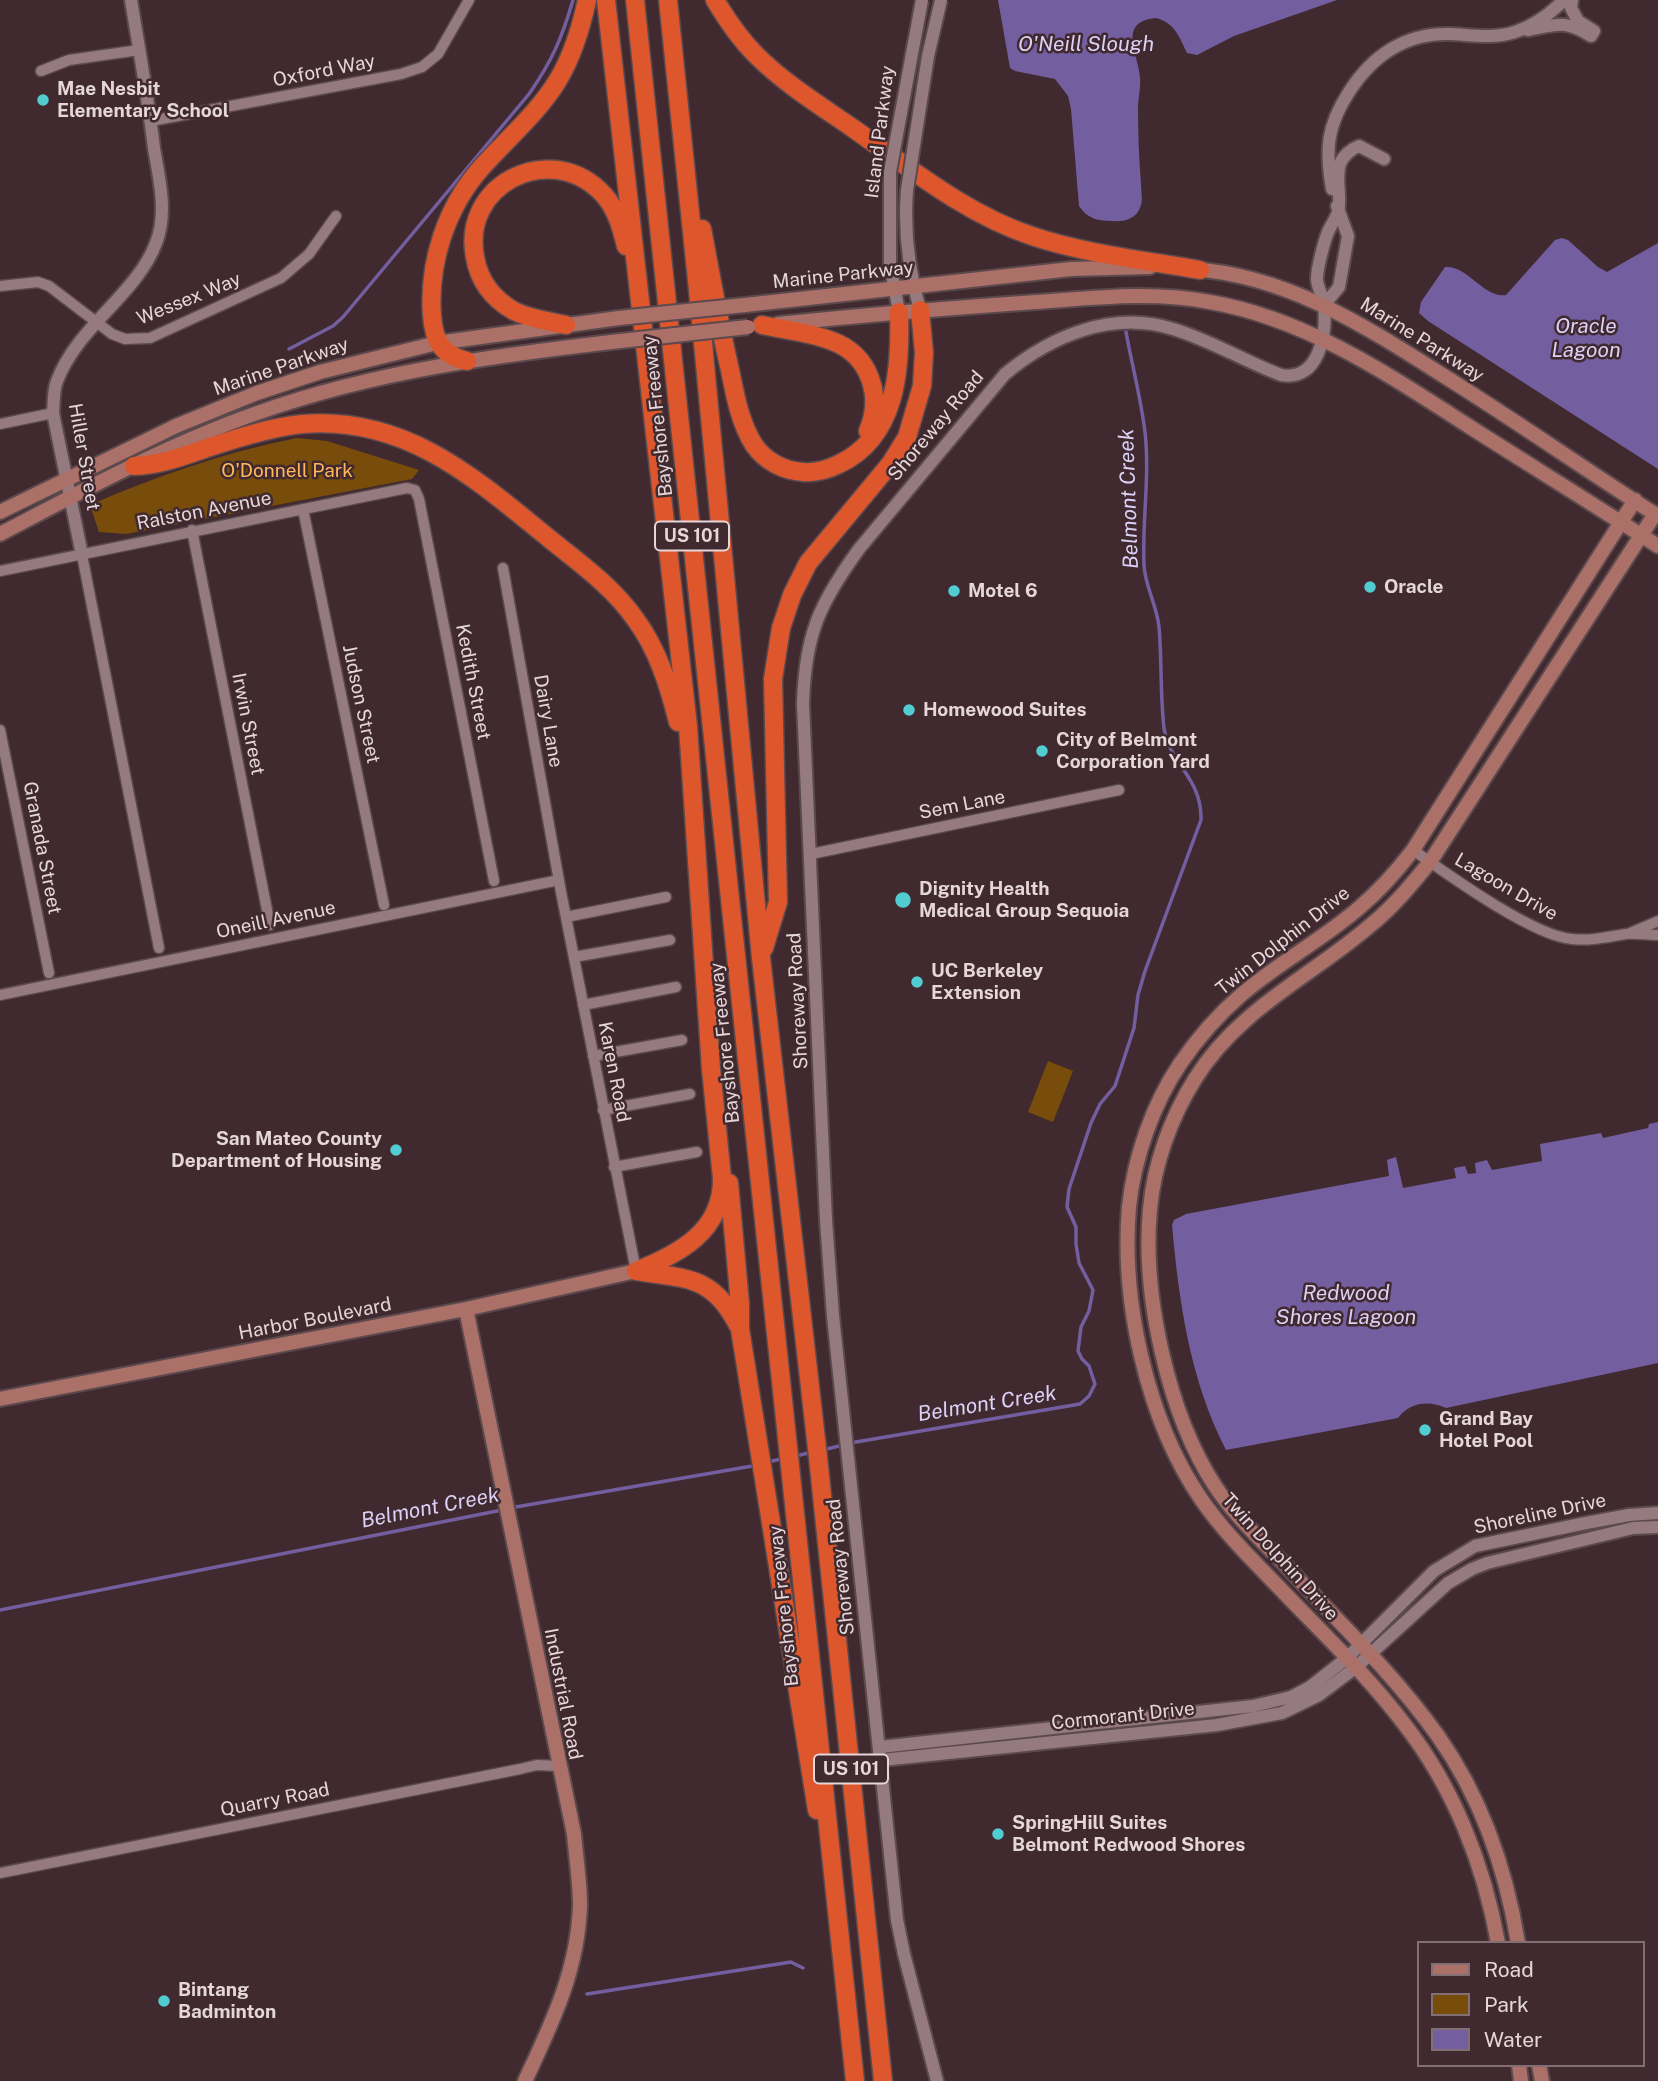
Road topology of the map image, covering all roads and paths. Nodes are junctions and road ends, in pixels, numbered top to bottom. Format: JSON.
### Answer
{"nodes":[{"id":1,"x":131,"y":0,"type":"edge"},
{"id":2,"x":454,"y":0,"type":"edge"},
{"id":3,"x":469,"y":0,"type":"edge"},
{"id":4,"x":587,"y":0,"type":"edge"},
{"id":5,"x":607,"y":0,"type":"edge"},
{"id":6,"x":635,"y":0,"type":"edge"},
{"id":7,"x":668,"y":0,"type":"edge"},
{"id":8,"x":715,"y":0,"type":"edge"},
{"id":9,"x":922,"y":0,"type":"edge"},
{"id":10,"x":941,"y":0,"type":"edge"},
{"id":11,"x":1564,"y":0,"type":"edge"},
{"id":12,"x":1572,"y":0,"type":"edge"},
{"id":13,"x":462,"y":11,"type":"junction"},
{"id":14,"x":1513,"y":33,"type":"junction"},
{"id":15,"x":139,"y":50,"type":"junction"},
{"id":16,"x":41,"y":71,"type":"dead end"},
{"id":17,"x":679,"y":100,"type":"junction"},
{"id":18,"x":150,"y":121,"type":"junction"},
{"id":19,"x":1384,"y":159,"type":"dead end"},
{"id":20,"x":1338,"y":212,"type":"junction"},
{"id":21,"x":336,"y":216,"type":"dead end"},
{"id":22,"x":1200,"y":270,"type":"junction"},
{"id":23,"x":0,"y":286,"type":"edge"},
{"id":24,"x":637,"y":287,"type":"junction"},
{"id":25,"x":913,"y":288,"type":"junction"},
{"id":26,"x":894,"y":289,"type":"junction"},
{"id":27,"x":1324,"y":305,"type":"junction"},
{"id":28,"x":920,"y":310,"type":"junction"},
{"id":29,"x":900,"y":312,"type":"junction"},
{"id":30,"x":95,"y":323,"type":"junction"},
{"id":31,"x":566,"y":325,"type":"junction"},
{"id":32,"x":755,"y":326,"type":"junction"},
{"id":33,"x":1322,"y":339,"type":"junction"},
{"id":34,"x":437,"y":343,"type":"junction"},
{"id":35,"x":467,"y":361,"type":"junction"},
{"id":36,"x":53,"y":413,"type":"junction"},
{"id":37,"x":0,"y":424,"type":"edge"},
{"id":38,"x":846,"y":461,"type":"junction"},
{"id":39,"x":134,"y":466,"type":"junction"},
{"id":40,"x":66,"y":479,"type":"junction"},
{"id":41,"x":415,"y":490,"type":"joint"},
{"id":42,"x":71,"y":499,"type":"junction"},
{"id":43,"x":1635,"y":500,"type":"junction"},
{"id":44,"x":303,"y":509,"type":"junction"},
{"id":45,"x":0,"y":512,"type":"edge"},
{"id":46,"x":1656,"y":515,"type":"edge"},
{"id":47,"x":1621,"y":523,"type":"junction"},
{"id":48,"x":192,"y":530,"type":"junction"},
{"id":49,"x":0,"y":534,"type":"edge"},
{"id":50,"x":1641,"y":535,"type":"junction"},
{"id":51,"x":1658,"y":546,"type":"edge"},
{"id":52,"x":82,"y":555,"type":"junction"},
{"id":53,"x":503,"y":568,"type":"dead end"},
{"id":54,"x":0,"y":571,"type":"edge"},
{"id":55,"x":0,"y":730,"type":"edge"},
{"id":56,"x":689,"y":768,"type":"junction"},
{"id":57,"x":1119,"y":790,"type":"dead end"},
{"id":58,"x":1413,"y":850,"type":"junction"},
{"id":59,"x":811,"y":854,"type":"junction"},
{"id":60,"x":1430,"y":862,"type":"junction"},
{"id":61,"x":559,"y":880,"type":"junction"},
{"id":62,"x":494,"y":881,"type":"dead end"},
{"id":63,"x":666,"y":897,"type":"dead end"},
{"id":64,"x":384,"y":905,"type":"dead end"},
{"id":65,"x":566,"y":916,"type":"junction"},
{"id":66,"x":1658,"y":921,"type":"edge"},
{"id":67,"x":270,"y":925,"type":"dead end"},
{"id":68,"x":1628,"y":934,"type":"junction"},
{"id":69,"x":1658,"y":935,"type":"edge"},
{"id":70,"x":670,"y":940,"type":"dead end"},
{"id":71,"x":159,"y":948,"type":"dead end"},
{"id":72,"x":574,"y":957,"type":"junction"},
{"id":73,"x":761,"y":958,"type":"junction"},
{"id":74,"x":49,"y":973,"type":"dead end"},
{"id":75,"x":677,"y":987,"type":"dead end"},
{"id":76,"x":0,"y":995,"type":"edge"},
{"id":77,"x":583,"y":1005,"type":"junction"},
{"id":78,"x":682,"y":1040,"type":"dead end"},
{"id":79,"x":593,"y":1056,"type":"junction"},
{"id":80,"x":711,"y":1069,"type":"junction"},
{"id":81,"x":690,"y":1094,"type":"dead end"},
{"id":82,"x":603,"y":1110,"type":"junction"},
{"id":83,"x":696,"y":1152,"type":"dead end"},
{"id":84,"x":614,"y":1167,"type":"junction"},
{"id":85,"x":636,"y":1271,"type":"junction"},
{"id":86,"x":466,"y":1310,"type":"junction"},
{"id":87,"x":740,"y":1329,"type":"junction"},
{"id":88,"x":0,"y":1399,"type":"edge"},
{"id":89,"x":1658,"y":1513,"type":"edge"},
{"id":90,"x":1658,"y":1527,"type":"edge"},
{"id":91,"x":1364,"y":1649,"type":"junction"},
{"id":92,"x":1351,"y":1663,"type":"junction"},
{"id":93,"x":881,"y":1753,"type":"junction"},
{"id":94,"x":558,"y":1766,"type":"junction"},
{"id":95,"x":0,"y":1873,"type":"edge"},
{"id":96,"x":837,"y":1910,"type":"junction"},
{"id":97,"x":1497,"y":1941,"type":"edge"},
{"id":98,"x":1518,"y":1941,"type":"edge"},
{"id":99,"x":525,"y":2081,"type":"edge"},
{"id":100,"x":855,"y":2081,"type":"edge"},
{"id":101,"x":883,"y":2081,"type":"edge"},
{"id":102,"x":937,"y":2081,"type":"edge"}],
"edges":[{"from":1,"to":15,"type":"street","name":"Hiller Street"},
{"from":2,"to":13,"type":"street"},
{"from":3,"to":13,"type":"street","name":"Oxford Way"},
{"from":4,"to":34,"type":"highway"},
{"from":5,"to":24,"type":"highway"},
{"from":6,"to":96,"type":"highway","name":"Bayshore Freeway","number":"US 101"},
{"from":7,"to":17,"type":"highway","number":"US 101"},
{"from":8,"to":22,"type":"highway"},
{"from":9,"to":26,"type":"street","name":"Island Parkway","bridge":true},
{"from":10,"to":25,"type":"street","name":"Island Parkway","bridge":true},
{"from":11,"to":14,"type":"street"},
{"from":12,"to":14,"type":"street"},
{"from":13,"to":18,"type":"street","name":"Oxford Way"},
{"from":14,"to":20,"type":"street"},
{"from":15,"to":16,"type":"street"},
{"from":15,"to":18,"type":"street","name":"Hiller Street"},
{"from":17,"to":38,"type":"highway"},
{"from":17,"to":73,"type":"highway","number":"US 101"},
{"from":18,"to":30,"type":"street","name":"Hiller Street"},
{"from":19,"to":20,"type":"street"},
{"from":20,"to":27,"type":"street"},
{"from":20,"to":27,"type":"street"},
{"from":21,"to":30,"type":"street","name":"Wessex Way"},
{"from":22,"to":25,"type":"main road","name":"Marine Parkway"},
{"from":22,"to":27,"type":"main road","name":"Marine Parkway"},
{"from":23,"to":30,"type":"street","name":"Wessex Way"},
{"from":24,"to":31,"type":"highway"},
{"from":24,"to":56,"type":"highway"},
{"from":25,"to":26,"type":"main road","name":"Marine Parkway"},
{"from":25,"to":28,"type":"street","name":"Island Parkway"},
{"from":26,"to":29,"type":"street","name":"Island Parkway"},
{"from":26,"to":31,"type":"main road","name":"Marine Parkway","bridge":true},
{"from":27,"to":33,"type":"street","name":"Shoreway Road"},
{"from":27,"to":43,"type":"main road","name":"Marine Parkway"},
{"from":28,"to":29,"type":"main road","name":"Marine Parkway"},
{"from":28,"to":33,"type":"main road","name":"Marine Parkway"},
{"from":28,"to":73,"type":"highway"},
{"from":29,"to":32,"type":"main road","name":"Marine Parkway"},
{"from":29,"to":38,"type":"highway"},
{"from":30,"to":36,"type":"street","name":"Hiller Street"},
{"from":31,"to":34,"type":"main road","name":"Marine Parkway"},
{"from":32,"to":35,"type":"main road","name":"Marine Parkway","bridge":true},
{"from":32,"to":38,"type":"highway"},
{"from":33,"to":47,"type":"main road","name":"Marine Parkway"},
{"from":33,"to":59,"type":"street","name":"Shoreway Road"},
{"from":34,"to":35,"type":"highway"},
{"from":34,"to":40,"type":"main road","name":"Marine Parkway"},
{"from":35,"to":39,"type":"main road","name":"Marine Parkway"},
{"from":36,"to":37,"type":"street"},
{"from":36,"to":40,"type":"street","name":"Hiller Street"},
{"from":39,"to":42,"type":"main road","name":"Marine Parkway"},
{"from":39,"to":56,"type":"highway"},
{"from":40,"to":42,"type":"street","name":"Hiller Street"},
{"from":40,"to":45,"type":"main road","name":"Marine Parkway"},
{"from":41,"to":44,"type":"street","name":"Ralston Avenue"},
{"from":41,"to":62,"type":"street","name":"Kedith Street"},
{"from":42,"to":49,"type":"main road","name":"Marine Parkway"},
{"from":42,"to":52,"type":"street","name":"Hiller Street"},
{"from":43,"to":46,"type":"main road","name":"Marine Parkway"},
{"from":43,"to":47,"type":"main road","name":"Twin Dolphin Drive"},
{"from":44,"to":48,"type":"street","name":"Ralston Avenue"},
{"from":44,"to":64,"type":"street","name":"Judson Street"},
{"from":46,"to":50,"type":"main road","name":"Twin Dolphin Drive"},
{"from":47,"to":50,"type":"main road","name":"Marine Parkway"},
{"from":47,"to":58,"type":"main road","name":"Twin Dolphin Drive"},
{"from":48,"to":52,"type":"street","name":"Ralston Avenue"},
{"from":48,"to":67,"type":"street","name":"Irwin Street"},
{"from":50,"to":51,"type":"main road","name":"Marine Parkway"},
{"from":50,"to":60,"type":"main road","name":"Twin Dolphin Drive"},
{"from":52,"to":54,"type":"street","name":"Ralston Avenue"},
{"from":52,"to":71,"type":"street","name":"Hiller Street"},
{"from":53,"to":61,"type":"street","name":"Dairy Lane"},
{"from":55,"to":74,"type":"street","name":"Granada Street"},
{"from":56,"to":80,"type":"highway"},
{"from":57,"to":59,"type":"street","name":"Sem Lane"},
{"from":58,"to":60,"type":"street","name":"Lagoon Drive"},
{"from":58,"to":92,"type":"main road","name":"Twin Dolphin Drive"},
{"from":59,"to":93,"type":"street","name":"Shoreway Road"},
{"from":60,"to":68,"type":"street","name":"Lagoon Drive"},
{"from":60,"to":91,"type":"main road","name":"Twin Dolphin Drive"},
{"from":61,"to":65,"type":"street","name":"Karen Road"},
{"from":61,"to":76,"type":"street","name":"Oneill Avenue"},
{"from":63,"to":65,"type":"street"},
{"from":65,"to":72,"type":"street","name":"Karen Road"},
{"from":66,"to":68,"type":"street","name":"Lagoon Drive"},
{"from":68,"to":69,"type":"street","name":"Lagoon Drive"},
{"from":70,"to":72,"type":"street"},
{"from":72,"to":77,"type":"street","name":"Karen Road"},
{"from":73,"to":101,"type":"highway","number":"US 101"},
{"from":75,"to":77,"type":"street"},
{"from":77,"to":79,"type":"street","name":"Karen Road"},
{"from":78,"to":79,"type":"street"},
{"from":79,"to":82,"type":"street","name":"Karen Road"},
{"from":80,"to":85,"type":"highway"},
{"from":80,"to":87,"type":"highway"},
{"from":81,"to":82,"type":"street"},
{"from":82,"to":84,"type":"street","name":"Karen Road"},
{"from":83,"to":84,"type":"street"},
{"from":84,"to":85,"type":"street","name":"Karen Road"},
{"from":85,"to":86,"type":"main road","name":"Harbor Boulevard"},
{"from":85,"to":87,"type":"highway"},
{"from":86,"to":88,"type":"main road","name":"Harbor Boulevard"},
{"from":86,"to":94,"type":"main road","name":"Industrial Road"},
{"from":87,"to":96,"type":"highway"},
{"from":89,"to":91,"type":"street","name":"Shoreline Drive"},
{"from":90,"to":91,"type":"street","name":"Shoreline Drive"},
{"from":91,"to":92,"type":"street","name":"Shoreline Drive"},
{"from":91,"to":98,"type":"main road","name":"Twin Dolphin Drive"},
{"from":92,"to":93,"type":"street","name":"Cormorant Drive"},
{"from":92,"to":97,"type":"main road","name":"Twin Dolphin Drive"},
{"from":93,"to":102,"type":"street","name":"Shoreway Road"},
{"from":94,"to":95,"type":"street","name":"Quarry Road"},
{"from":94,"to":99,"type":"main road","name":"Industrial Road"},
{"from":96,"to":100,"type":"highway","name":"Bayshore Freeway","number":"US 101"}]}
